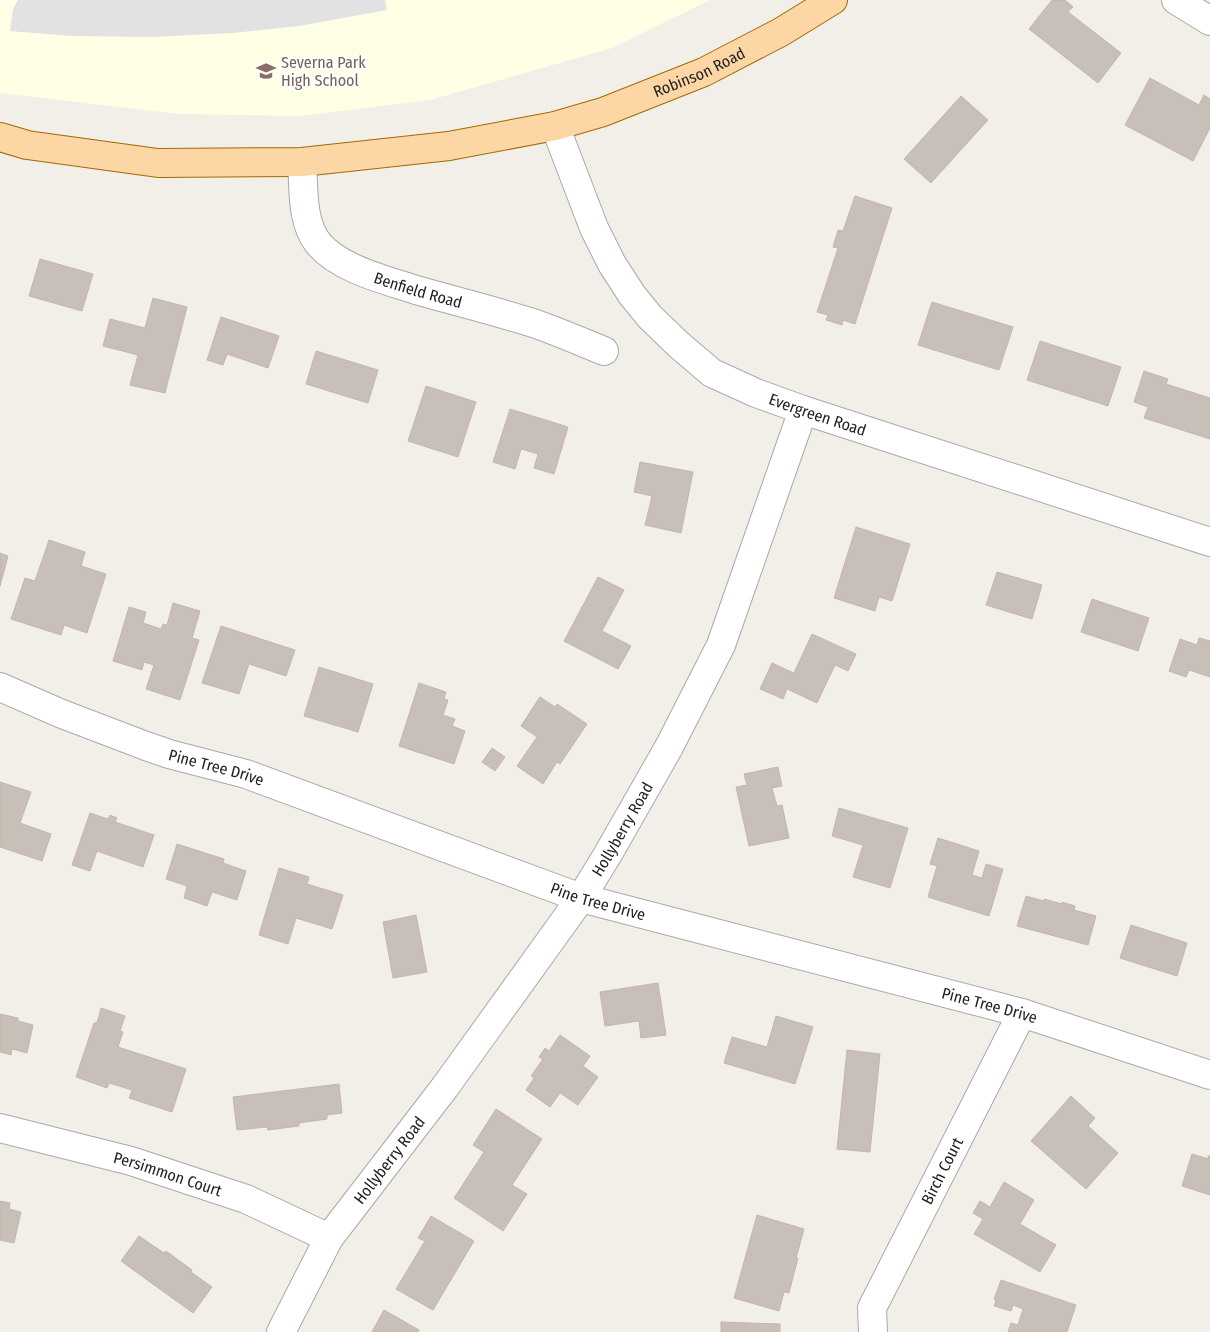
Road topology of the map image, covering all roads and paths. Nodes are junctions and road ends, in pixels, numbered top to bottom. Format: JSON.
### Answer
{"nodes":[{"id":1,"x":833,"y":0,"type":"edge"},
{"id":2,"x":1176,"y":0,"type":"edge"},
{"id":3,"x":1210,"y":21,"type":"edge"},
{"id":4,"x":555,"y":126,"type":"junction"},
{"id":5,"x":0,"y":137,"type":"edge"},
{"id":6,"x":302,"y":162,"type":"junction"},
{"id":7,"x":604,"y":351,"type":"dead end"},
{"id":8,"x":803,"y":410,"type":"junction"},
{"id":9,"x":1210,"y":542,"type":"edge"},
{"id":10,"x":0,"y":688,"type":"edge"},
{"id":11,"x":580,"y":898,"type":"junction"},
{"id":12,"x":1022,"y":1013,"type":"junction"},
{"id":13,"x":1210,"y":1075,"type":"edge"},
{"id":14,"x":0,"y":1128,"type":"edge"},
{"id":15,"x":329,"y":1238,"type":"junction"},
{"id":16,"x":281,"y":1332,"type":"edge"},
{"id":17,"x":873,"y":1332,"type":"edge"}],
"edges":[{"from":1,"to":4,"type":"main road","name":"Robinson Road"},
{"from":2,"to":3,"type":"street"},
{"from":4,"to":6,"type":"main road"},
{"from":4,"to":8,"type":"street","name":"Evergreen Road"},
{"from":5,"to":6,"type":"main road"},
{"from":6,"to":7,"type":"street","name":"Benfield Road"},
{"from":8,"to":9,"type":"street","name":"Evergreen Road"},
{"from":8,"to":11,"type":"street","name":"Hollyberry Road"},
{"from":10,"to":11,"type":"street","name":"Pine Tree Drive"},
{"from":11,"to":12,"type":"street","name":"Pine Tree Drive"},
{"from":11,"to":15,"type":"street","name":"Hollyberry Road"},
{"from":12,"to":13,"type":"street","name":"Pine Tree Drive"},
{"from":12,"to":17,"type":"street","name":"Birch Court"},
{"from":14,"to":15,"type":"street","name":"Persimmon Court"},
{"from":15,"to":16,"type":"street","name":"Hollyberry Road"}]}
